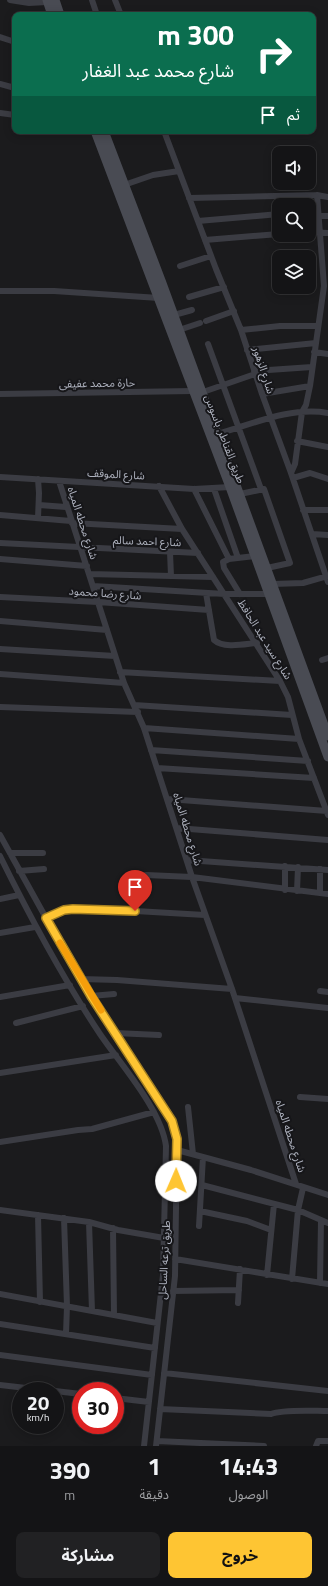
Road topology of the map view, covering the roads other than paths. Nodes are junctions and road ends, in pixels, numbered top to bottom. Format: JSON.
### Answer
{"nodes":[{"id":1,"x":10,"y":0,"type":"edge"},
{"id":2,"x":92,"y":0,"type":"edge"},
{"id":3,"x":115,"y":0,"type":"edge"},
{"id":4,"x":50,"y":1,"type":"edge"},
{"id":5,"x":52,"y":12,"type":"edge"},
{"id":6,"x":58,"y":12,"type":"edge"},
{"id":7,"x":96,"y":12,"type":"edge"},
{"id":8,"x":120,"y":12,"type":"edge"},
{"id":9,"x":0,"y":37,"type":"edge"},
{"id":10,"x":12,"y":41,"type":"edge"},
{"id":11,"x":0,"y":84,"type":"edge"},
{"id":12,"x":12,"y":87,"type":"edge"},
{"id":13,"x":0,"y":113,"type":"edge"},
{"id":14,"x":12,"y":115,"type":"edge"},
{"id":15,"x":97,"y":134,"type":"edge"},
{"id":16,"x":105,"y":134,"type":"edge"},
{"id":17,"x":165,"y":134,"type":"edge"},
{"id":18,"x":179,"y":171,"type":"junction"},
{"id":19,"x":124,"y":185,"type":"junction"},
{"id":20,"x":317,"y":195,"type":"junction"},
{"id":21,"x":328,"y":197,"type":"edge"},
{"id":22,"x":189,"y":198,"type":"junction"},
{"id":23,"x":272,"y":215,"type":"edge"},
{"id":24,"x":318,"y":216,"type":"junction"},
{"id":25,"x":328,"y":216,"type":"edge"},
{"id":26,"x":198,"y":221,"type":"junction"},
{"id":27,"x":316,"y":232,"type":"edge"},
{"id":28,"x":320,"y":232,"type":"junction"},
{"id":29,"x":328,"y":233,"type":"edge"},
{"id":30,"x":272,"y":235,"type":"edge"},
{"id":31,"x":205,"y":240,"type":"junction"},
{"id":32,"x":325,"y":253,"type":"edge"},
{"id":33,"x":211,"y":256,"type":"junction"},
{"id":34,"x":180,"y":266,"type":"dead end"},
{"id":35,"x":326,"y":276,"type":"edge"},
{"id":36,"x":224,"y":288,"type":"junction"},
{"id":37,"x":0,"y":292,"type":"edge"},
{"id":38,"x":189,"y":297,"type":"dead end"},
{"id":39,"x":159,"y":298,"type":"junction"},
{"id":40,"x":325,"y":298,"type":"edge"},
{"id":41,"x":192,"y":310,"type":"dead end"},
{"id":42,"x":234,"y":311,"type":"junction"},
{"id":43,"x":174,"y":315,"type":"junction"},
{"id":44,"x":318,"y":326,"type":"junction"},
{"id":45,"x":179,"y":330,"type":"junction"},
{"id":46,"x":241,"y":330,"type":"junction"},
{"id":47,"x":316,"y":343,"type":"junction"},
{"id":48,"x":208,"y":344,"type":"dead end"},
{"id":49,"x":247,"y":350,"type":"junction"},
{"id":50,"x":314,"y":352,"type":"junction"},
{"id":51,"x":328,"y":354,"type":"edge"},
{"id":52,"x":312,"y":367,"type":"junction"},
{"id":53,"x":255,"y":372,"type":"junction"},
{"id":54,"x":222,"y":385,"type":"junction"},
{"id":55,"x":310,"y":386,"type":"junction"},
{"id":56,"x":198,"y":392,"type":"junction"},
{"id":57,"x":0,"y":394,"type":"edge"},
{"id":58,"x":262,"y":394,"type":"junction"},
{"id":59,"x":302,"y":412,"type":"junction"},
{"id":60,"x":328,"y":412,"type":"edge"},
{"id":61,"x":270,"y":416,"type":"junction"},
{"id":62,"x":238,"y":428,"type":"junction"},
{"id":63,"x":218,"y":434,"type":"junction"},
{"id":64,"x":297,"y":441,"type":"junction"},
{"id":65,"x":328,"y":447,"type":"edge"},
{"id":66,"x":292,"y":476,"type":"junction"},
{"id":67,"x":0,"y":477,"type":"edge"},
{"id":68,"x":38,"y":479,"type":"junction"},
{"id":69,"x":328,"y":479,"type":"edge"},
{"id":70,"x":59,"y":480,"type":"junction"},
{"id":71,"x":159,"y":486,"type":"junction"},
{"id":72,"x":230,"y":487,"type":"junction"},
{"id":73,"x":194,"y":489,"type":"junction"},
{"id":74,"x":214,"y":489,"type":"junction"},
{"id":75,"x":261,"y":489,"type":"junction"},
{"id":76,"x":240,"y":494,"type":"junction"},
{"id":77,"x":39,"y":505,"type":"junction"},
{"id":78,"x":66,"y":507,"type":"junction"},
{"id":79,"x":303,"y":510,"type":"junction"},
{"id":80,"x":328,"y":510,"type":"edge"},
{"id":81,"x":0,"y":515,"type":"edge"},
{"id":82,"x":38,"y":518,"type":"junction"},
{"id":83,"x":72,"y":522,"type":"junction"},
{"id":84,"x":182,"y":529,"type":"junction"},
{"id":85,"x":312,"y":534,"type":"junction"},
{"id":86,"x":328,"y":535,"type":"edge"},
{"id":87,"x":0,"y":543,"type":"edge"},
{"id":88,"x":82,"y":549,"type":"junction"},
{"id":89,"x":170,"y":552,"type":"junction"},
{"id":90,"x":198,"y":553,"type":"junction"},
{"id":91,"x":255,"y":556,"type":"junction"},
{"id":92,"x":238,"y":558,"type":"junction"},
{"id":93,"x":0,"y":559,"type":"edge"},
{"id":94,"x":229,"y":559,"type":"junction"},
{"id":95,"x":87,"y":566,"type":"junction"},
{"id":96,"x":267,"y":568,"type":"junction"},
{"id":97,"x":89,"y":574,"type":"junction"},
{"id":98,"x":171,"y":576,"type":"junction"},
{"id":99,"x":213,"y":578,"type":"junction"},
{"id":100,"x":327,"y":578,"type":"edge"},
{"id":101,"x":273,"y":584,"type":"junction"},
{"id":102,"x":93,"y":586,"type":"junction"},
{"id":103,"x":206,"y":593,"type":"junction"},
{"id":104,"x":225,"y":594,"type":"junction"},
{"id":105,"x":240,"y":594,"type":"junction"},
{"id":106,"x":270,"y":594,"type":"junction"},
{"id":107,"x":0,"y":597,"type":"edge"},
{"id":108,"x":98,"y":602,"type":"junction"},
{"id":109,"x":209,"y":610,"type":"junction"},
{"id":110,"x":0,"y":621,"type":"edge"},
{"id":111,"x":107,"y":630,"type":"junction"},
{"id":112,"x":257,"y":643,"type":"junction"},
{"id":113,"x":0,"y":649,"type":"edge"},
{"id":114,"x":115,"y":656,"type":"junction"},
{"id":115,"x":120,"y":672,"type":"junction"},
{"id":116,"x":0,"y":674,"type":"edge"},
{"id":117,"x":280,"y":681,"type":"junction"},
{"id":118,"x":124,"y":683,"type":"junction"},
{"id":119,"x":134,"y":706,"type":"junction"},
{"id":120,"x":0,"y":707,"type":"edge"},
{"id":121,"x":138,"y":712,"type":"junction"},
{"id":122,"x":292,"y":715,"type":"junction"},
{"id":123,"x":144,"y":728,"type":"junction"},
{"id":124,"x":328,"y":736,"type":"edge"},
{"id":125,"x":299,"y":739,"type":"junction"},
{"id":126,"x":151,"y":750,"type":"junction"},
{"id":127,"x":328,"y":757,"type":"edge"},
{"id":128,"x":308,"y":761,"type":"junction"},
{"id":129,"x":157,"y":768,"type":"junction"},
{"id":130,"x":314,"y":778,"type":"junction"},
{"id":131,"x":168,"y":799,"type":"junction"},
{"id":132,"x":327,"y":813,"type":"edge"},
{"id":133,"x":177,"y":828,"type":"junction"},
{"id":134,"x":0,"y":834,"type":"edge"},
{"id":135,"x":328,"y":840,"type":"edge"},
{"id":136,"x":10,"y":853,"type":"junction"},
{"id":137,"x":43,"y":853,"type":"dead end"},
{"id":138,"x":0,"y":856,"type":"edge"},
{"id":139,"x":187,"y":860,"type":"junction"},
{"id":140,"x":285,"y":866,"type":"junction"},
{"id":141,"x":298,"y":867,"type":"junction"},
{"id":142,"x":44,"y":869,"type":"dead end"},
{"id":143,"x":320,"y":869,"type":"junction"},
{"id":144,"x":328,"y":870,"type":"edge"},
{"id":145,"x":19,"y":871,"type":"junction"},
{"id":146,"x":146,"y":875,"type":"dead end"},
{"id":147,"x":192,"y":877,"type":"junction"},
{"id":148,"x":285,"y":890,"type":"junction"},
{"id":149,"x":297,"y":891,"type":"junction"},
{"id":150,"x":320,"y":893,"type":"junction"},
{"id":151,"x":328,"y":894,"type":"edge"},
{"id":152,"x":19,"y":895,"type":"junction"},
{"id":153,"x":0,"y":898,"type":"edge"},
{"id":154,"x":205,"y":915,"type":"junction"},
{"id":155,"x":46,"y":918,"type":"junction"},
{"id":156,"x":35,"y":927,"type":"junction"},
{"id":157,"x":0,"y":933,"type":"edge"},
{"id":158,"x":81,"y":979,"type":"junction"},
{"id":159,"x":70,"y":984,"type":"junction"},
{"id":160,"x":232,"y":989,"type":"junction"},
{"id":161,"x":320,"y":991,"type":"dead end"},
{"id":162,"x":328,"y":992,"type":"edge"},
{"id":163,"x":114,"y":994,"type":"dead end"},
{"id":164,"x":91,"y":996,"type":"junction"},
{"id":165,"x":0,"y":997,"type":"edge"},
{"id":166,"x":235,"y":998,"type":"junction"},
{"id":167,"x":83,"y":1006,"type":"junction"},
{"id":168,"x":328,"y":1008,"type":"edge"},
{"id":169,"x":16,"y":1023,"type":"dead end"},
{"id":170,"x":115,"y":1033,"type":"junction"},
{"id":171,"x":159,"y":1035,"type":"dead end"},
{"id":172,"x":116,"y":1055,"type":"junction"},
{"id":173,"x":0,"y":1073,"type":"edge"},
{"id":174,"x":300,"y":1097,"type":"dead end"},
{"id":175,"x":328,"y":1099,"type":"edge"},
{"id":176,"x":188,"y":1108,"type":"dead end"},
{"id":177,"x":154,"y":1112,"type":"junction"},
{"id":178,"x":0,"y":1142,"type":"edge"},
{"id":179,"x":177,"y":1150,"type":"junction"},
{"id":180,"x":193,"y":1154,"type":"junction"},
{"id":181,"x":203,"y":1157,"type":"junction"},
{"id":182,"x":296,"y":1184,"type":"junction"},
{"id":183,"x":202,"y":1185,"type":"junction"},
{"id":184,"x":303,"y":1188,"type":"junction"},
{"id":185,"x":328,"y":1195,"type":"edge"},
{"id":186,"x":274,"y":1204,"type":"junction"},
{"id":187,"x":0,"y":1210,"type":"edge"},
{"id":188,"x":298,"y":1210,"type":"junction"},
{"id":189,"x":200,"y":1211,"type":"junction"},
{"id":190,"x":38,"y":1215,"type":"junction"},
{"id":191,"x":64,"y":1218,"type":"junction"},
{"id":192,"x":321,"y":1220,"type":"junction"},
{"id":193,"x":89,"y":1222,"type":"junction"},
{"id":194,"x":328,"y":1223,"type":"edge"},
{"id":195,"x":199,"y":1226,"type":"dead end"},
{"id":196,"x":113,"y":1228,"type":"junction"},
{"id":197,"x":271,"y":1230,"type":"junction"},
{"id":198,"x":164,"y":1238,"type":"junction"},
{"id":199,"x":175,"y":1259,"type":"junction"},
{"id":200,"x":240,"y":1269,"type":"junction"},
{"id":201,"x":267,"y":1275,"type":"junction"},
{"id":202,"x":292,"y":1279,"type":"junction"},
{"id":203,"x":320,"y":1283,"type":"junction"},
{"id":204,"x":328,"y":1284,"type":"edge"},
{"id":205,"x":239,"y":1290,"type":"junction"},
{"id":206,"x":173,"y":1291,"type":"junction"},
{"id":207,"x":0,"y":1294,"type":"edge"},
{"id":208,"x":40,"y":1302,"type":"junction"},
{"id":209,"x":238,"y":1303,"type":"dead end"},
{"id":210,"x":67,"y":1306,"type":"junction"},
{"id":211,"x":92,"y":1311,"type":"junction"},
{"id":212,"x":114,"y":1315,"type":"junction"},
{"id":213,"x":157,"y":1323,"type":"junction"},
{"id":214,"x":0,"y":1324,"type":"edge"},
{"id":215,"x":66,"y":1334,"type":"junction"},
{"id":216,"x":155,"y":1348,"type":"junction"},
{"id":217,"x":0,"y":1355,"type":"edge"},
{"id":218,"x":164,"y":1373,"type":"junction"},
{"id":219,"x":152,"y":1375,"type":"junction"},
{"id":220,"x":0,"y":1385,"type":"edge"},
{"id":221,"x":12,"y":1386,"type":"edge"},
{"id":222,"x":328,"y":1391,"type":"edge"},
{"id":223,"x":124,"y":1399,"type":"edge"},
{"id":224,"x":149,"y":1402,"type":"junction"},
{"id":225,"x":160,"y":1409,"type":"junction"},
{"id":226,"x":328,"y":1411,"type":"edge"},
{"id":227,"x":328,"y":1440,"type":"edge"},
{"id":228,"x":157,"y":1443,"type":"edge"},
{"id":229,"x":144,"y":1446,"type":"edge"},
{"id":230,"x":264,"y":1446,"type":"edge"},
{"id":231,"x":316,"y":1446,"type":"edge"}],
"edges":[{"from":1,"to":4,"type":"street"},
{"from":2,"to":7,"type":"street"},
{"from":3,"to":8,"type":"street"},
{"from":4,"to":5,"type":"main road"},
{"from":4,"to":6,"type":"main road"},
{"from":9,"to":10,"type":"street"},
{"from":11,"to":12,"type":"street"},
{"from":13,"to":14,"type":"street"},
{"from":15,"to":39,"type":"main road","name":"طريق القناطر, باسوس"},
{"from":16,"to":19,"type":"main road","name":"طريق القناطر, باسوس"},
{"from":17,"to":18,"type":"street","name":"شارع الزهور"},
{"from":18,"to":19,"type":"street"},
{"from":18,"to":22,"type":"street","name":"شارع الزهور"},
{"from":19,"to":43,"type":"main road","name":"طريق القناطر, باسوس"},
{"from":20,"to":21,"type":"street"},
{"from":20,"to":22,"type":"street"},
{"from":20,"to":24,"type":"street"},
{"from":22,"to":26,"type":"street","name":"شارع الزهور"},
{"from":23,"to":26,"type":"street"},
{"from":24,"to":25,"type":"street"},
{"from":24,"to":28,"type":"street"},
{"from":26,"to":31,"type":"street","name":"شارع الزهور"},
{"from":27,"to":28,"type":"street"},
{"from":28,"to":29,"type":"street"},
{"from":28,"to":32,"type":"street"},
{"from":30,"to":31,"type":"street"},
{"from":31,"to":33,"type":"street","name":"شارع الزهور"},
{"from":32,"to":35,"type":"street"},
{"from":33,"to":34,"type":"street"},
{"from":33,"to":36,"type":"street","name":"شارع الزهور"},
{"from":35,"to":40,"type":"street"},
{"from":36,"to":38,"type":"street"},
{"from":36,"to":42,"type":"street","name":"شارع الزهور"},
{"from":37,"to":39,"type":"street"},
{"from":39,"to":56,"type":"main road","name":"طريق القناطر, باسوس"},
{"from":40,"to":44,"type":"street"},
{"from":41,"to":43,"type":"street"},
{"from":42,"to":45,"type":"street"},
{"from":42,"to":46,"type":"street","name":"شارع الزهور"},
{"from":43,"to":45,"type":"main road","name":"طريق القناطر, باسوس"},
{"from":44,"to":46,"type":"street"},
{"from":44,"to":47,"type":"street"},
{"from":45,"to":56,"type":"main road","name":"طريق القناطر, باسوس"},
{"from":46,"to":49,"type":"street","name":"شارع الزهور"},
{"from":47,"to":49,"type":"street"},
{"from":47,"to":50,"type":"street"},
{"from":48,"to":54,"type":"street"},
{"from":49,"to":53,"type":"street","name":"شارع الزهور"},
{"from":50,"to":51,"type":"street"},
{"from":50,"to":52,"type":"street"},
{"from":52,"to":53,"type":"street","name":"حارة محمد عفيفى"},
{"from":52,"to":55,"type":"street"},
{"from":53,"to":54,"type":"street","name":"حارة محمد عفيفى"},
{"from":53,"to":58,"type":"street","name":"شارع الزهور"},
{"from":54,"to":56,"type":"street","name":"حارة محمد عفيفى"},
{"from":54,"to":62,"type":"street"},
{"from":55,"to":58,"type":"street"},
{"from":55,"to":59,"type":"street"},
{"from":56,"to":57,"type":"street","name":"حارة محمد عفيفى"},
{"from":56,"to":63,"type":"main road","name":"طريق القناطر, باسوس"},
{"from":56,"to":72,"type":"main road","name":"طريق القناطر, باسوس"},
{"from":58,"to":61,"type":"street","name":"شارع الزهور"},
{"from":59,"to":60,"type":"street"},
{"from":59,"to":61,"type":"street"},
{"from":59,"to":64,"type":"street"},
{"from":61,"to":62,"type":"street"},
{"from":61,"to":66,"type":"street","name":"شارع الزهور"},
{"from":62,"to":63,"type":"street"},
{"from":62,"to":75,"type":"street"},
{"from":63,"to":76,"type":"main road","name":"طريق القناطر, باسوس"},
{"from":64,"to":65,"type":"street"},
{"from":64,"to":66,"type":"street"},
{"from":66,"to":69,"type":"street"},
{"from":66,"to":79,"type":"street","name":"شارع الزهور"},
{"from":67,"to":68,"type":"street","name":"شارع الموقف"},
{"from":68,"to":70,"type":"street","name":"شارع الموقف"},
{"from":68,"to":77,"type":"street"},
{"from":70,"to":71,"type":"street","name":"شارع الموقف"},
{"from":70,"to":78,"type":"street","name":"شارع محطه المياه"},
{"from":71,"to":73,"type":"street","name":"شارع الموقف"},
{"from":71,"to":84,"type":"street","name":"شارع سيد عبد الحافظ"},
{"from":72,"to":74,"type":"street","name":"شارع الموقف"},
{"from":72,"to":91,"type":"main road","name":"طريق القناطر, باسوس"},
{"from":73,"to":74,"type":"street","name":"شارع الموقف"},
{"from":73,"to":94,"type":"street"},
{"from":74,"to":92,"type":"street"},
{"from":75,"to":76,"type":"street"},
{"from":75,"to":96,"type":"street"},
{"from":76,"to":96,"type":"main road","name":"طريق القناطر, باسوس"},
{"from":77,"to":78,"type":"street"},
{"from":77,"to":82,"type":"street"},
{"from":78,"to":83,"type":"street","name":"شارع محطه المياه"},
{"from":79,"to":80,"type":"street"},
{"from":79,"to":85,"type":"street","name":"شارع الزهور"},
{"from":81,"to":82,"type":"street"},
{"from":82,"to":83,"type":"street"},
{"from":83,"to":84,"type":"street"},
{"from":83,"to":88,"type":"street","name":"شارع محطه المياه"},
{"from":84,"to":90,"type":"street","name":"شارع سيد عبد الحافظ"},
{"from":85,"to":86,"type":"street"},
{"from":85,"to":100,"type":"street","name":"شارع الزهور"},
{"from":87,"to":88,"type":"street","name":"شارع احمد سالم"},
{"from":88,"to":89,"type":"street","name":"شارع احمد سالم"},
{"from":88,"to":95,"type":"street","name":"شارع محطه المياه"},
{"from":89,"to":90,"type":"street","name":"شارع احمد سالم"},
{"from":89,"to":98,"type":"street"},
{"from":90,"to":99,"type":"street","name":"شارع سيد عبد الحافظ"},
{"from":91,"to":92,"type":"street"},
{"from":91,"to":106,"type":"main road","name":"طريق القناطر, باسوس"},
{"from":92,"to":94,"type":"street"},
{"from":93,"to":95,"type":"street"},
{"from":94,"to":105,"type":"street"},
{"from":95,"to":97,"type":"street","name":"شارع محطه المياه"},
{"from":96,"to":101,"type":"main road","name":"طريق القناطر, باسوس"},
{"from":97,"to":98,"type":"street"},
{"from":97,"to":102,"type":"street","name":"شارع محطه المياه"},
{"from":98,"to":99,"type":"street"},
{"from":99,"to":104,"type":"street","name":"شارع سيد عبد الحافظ"},
{"from":100,"to":101,"type":"street"},
{"from":101,"to":124,"type":"main road","name":"طريق القناطر, باسوس"},
{"from":102,"to":103,"type":"street"},
{"from":102,"to":108,"type":"street","name":"شارع محطه المياه"},
{"from":103,"to":104,"type":"street"},
{"from":103,"to":109,"type":"street"},
{"from":104,"to":105,"type":"street"},
{"from":104,"to":112,"type":"street","name":"شارع سيد عبد الحافظ"},
{"from":105,"to":106,"type":"street"},
{"from":106,"to":127,"type":"main road","name":"طريق القناطر, باسوس"},
{"from":107,"to":108,"type":"street","name":"شارع رضا محمود"},
{"from":108,"to":109,"type":"street","name":"شارع رضا محمود"},
{"from":108,"to":111,"type":"street","name":"شارع محطه المياه"},
{"from":109,"to":112,"type":"street"},
{"from":110,"to":111,"type":"street"},
{"from":111,"to":114,"type":"street","name":"شارع محطه المياه"},
{"from":112,"to":117,"type":"street","name":"شارع سيد عبد الحافظ"},
{"from":113,"to":114,"type":"street"},
{"from":114,"to":115,"type":"street","name":"شارع محطه المياه"},
{"from":115,"to":117,"type":"street"},
{"from":115,"to":118,"type":"street","name":"شارع محطه المياه"},
{"from":116,"to":118,"type":"street"},
{"from":117,"to":122,"type":"street","name":"شارع سيد عبد الحافظ"},
{"from":118,"to":119,"type":"street","name":"شارع محطه المياه"},
{"from":119,"to":121,"type":"street","name":"شارع محطه المياه"},
{"from":119,"to":122,"type":"street"},
{"from":120,"to":121,"type":"street"},
{"from":121,"to":123,"type":"street","name":"شارع محطه المياه"},
{"from":122,"to":125,"type":"street","name":"شارع سيد عبد الحافظ"},
{"from":123,"to":125,"type":"street"},
{"from":123,"to":126,"type":"street","name":"شارع محطه المياه"},
{"from":125,"to":128,"type":"street","name":"شارع سيد عبد الحافظ"},
{"from":126,"to":128,"type":"street"},
{"from":126,"to":129,"type":"street","name":"شارع محطه المياه"},
{"from":128,"to":130,"type":"street","name":"شارع سيد عبد الحافظ"},
{"from":129,"to":130,"type":"street"},
{"from":129,"to":131,"type":"street","name":"شارع محطه المياه"},
{"from":130,"to":132,"type":"street","name":"شارع سيد عبد الحافظ"},
{"from":131,"to":132,"type":"street"},
{"from":131,"to":133,"type":"street","name":"شارع محطه المياه"},
{"from":133,"to":135,"type":"street"},
{"from":133,"to":139,"type":"street","name":"شارع محطه المياه"},
{"from":134,"to":136,"type":"street","name":"طريق ترعه الساحل"},
{"from":136,"to":137,"type":"street"},
{"from":136,"to":145,"type":"street","name":"طريق ترعه الساحل"},
{"from":138,"to":152,"type":"street","name":"طريق ترعه الساحل"},
{"from":139,"to":140,"type":"street"},
{"from":139,"to":147,"type":"street","name":"شارع محطه المياه"},
{"from":140,"to":141,"type":"street"},
{"from":140,"to":148,"type":"street"},
{"from":141,"to":143,"type":"street"},
{"from":141,"to":149,"type":"street"},
{"from":142,"to":145,"type":"street"},
{"from":143,"to":144,"type":"street"},
{"from":143,"to":150,"type":"street"},
{"from":145,"to":155,"type":"street","name":"طريق ترعه الساحل"},
{"from":146,"to":147,"type":"street"},
{"from":147,"to":148,"type":"street"},
{"from":147,"to":154,"type":"street","name":"شارع محطه المياه"},
{"from":148,"to":149,"type":"street"},
{"from":149,"to":150,"type":"street"},
{"from":150,"to":151,"type":"street"},
{"from":152,"to":153,"type":"street"},
{"from":152,"to":156,"type":"street","name":"طريق ترعه الساحل"},
{"from":154,"to":155,"type":"street"},
{"from":154,"to":160,"type":"street","name":"شارع محطه المياه"},
{"from":155,"to":158,"type":"street","name":"طريق ترعه الساحل"},
{"from":156,"to":157,"type":"street"},
{"from":156,"to":159,"type":"street","name":"طريق ترعه الساحل"},
{"from":158,"to":160,"type":"street"},
{"from":158,"to":164,"type":"street","name":"طريق ترعه الساحل"},
{"from":159,"to":165,"type":"street"},
{"from":159,"to":167,"type":"street","name":"طريق ترعه الساحل"},
{"from":160,"to":166,"type":"street","name":"شارع محطه المياه"},
{"from":161,"to":162,"type":"street"},
{"from":163,"to":164,"type":"street"},
{"from":164,"to":170,"type":"street","name":"طريق ترعه الساحل"},
{"from":166,"to":168,"type":"street"},
{"from":166,"to":182,"type":"street","name":"شارع محطه المياه"},
{"from":167,"to":169,"type":"street"},
{"from":167,"to":172,"type":"street","name":"طريق ترعه الساحل"},
{"from":170,"to":171,"type":"street"},
{"from":170,"to":179,"type":"street","name":"طريق ترعه الساحل"},
{"from":172,"to":173,"type":"street"},
{"from":172,"to":177,"type":"street","name":"طريق ترعه الساحل"},
{"from":174,"to":175,"type":"street"},
{"from":176,"to":180,"type":"street"},
{"from":177,"to":178,"type":"street"},
{"from":177,"to":198,"type":"street","name":"طريق ترعه الساحل"},
{"from":179,"to":180,"type":"street"},
{"from":179,"to":199,"type":"street","name":"طريق ترعه الساحل"},
{"from":180,"to":181,"type":"street"},
{"from":181,"to":182,"type":"street"},
{"from":181,"to":183,"type":"street"},
{"from":182,"to":184,"type":"street"},
{"from":183,"to":186,"type":"street"},
{"from":183,"to":189,"type":"street"},
{"from":184,"to":185,"type":"street"},
{"from":184,"to":188,"type":"street"},
{"from":186,"to":188,"type":"street"},
{"from":186,"to":197,"type":"street"},
{"from":187,"to":190,"type":"street"},
{"from":188,"to":192,"type":"street"},
{"from":188,"to":202,"type":"street"},
{"from":189,"to":195,"type":"street"},
{"from":189,"to":197,"type":"street"},
{"from":190,"to":191,"type":"street"},
{"from":190,"to":208,"type":"street"},
{"from":191,"to":193,"type":"street"},
{"from":191,"to":210,"type":"street"},
{"from":192,"to":194,"type":"street"},
{"from":192,"to":203,"type":"street"},
{"from":193,"to":196,"type":"street"},
{"from":193,"to":211,"type":"street"},
{"from":196,"to":198,"type":"street"},
{"from":196,"to":212,"type":"street"},
{"from":197,"to":201,"type":"street"},
{"from":198,"to":213,"type":"street","name":"طريق ترعه الساحل"},
{"from":199,"to":200,"type":"street"},
{"from":199,"to":206,"type":"street","name":"طريق ترعه الساحل"},
{"from":200,"to":201,"type":"street"},
{"from":200,"to":205,"type":"street"},
{"from":201,"to":202,"type":"street"},
{"from":202,"to":203,"type":"street"},
{"from":203,"to":204,"type":"street"},
{"from":205,"to":206,"type":"street"},
{"from":205,"to":209,"type":"street"},
{"from":206,"to":218,"type":"street","name":"طريق ترعه الساحل"},
{"from":207,"to":208,"type":"street"},
{"from":208,"to":210,"type":"street"},
{"from":210,"to":211,"type":"street"},
{"from":210,"to":215,"type":"street"},
{"from":211,"to":212,"type":"street"},
{"from":212,"to":213,"type":"street"},
{"from":213,"to":216,"type":"street","name":"طريق ترعه الساحل"},
{"from":214,"to":215,"type":"street"},
{"from":215,"to":216,"type":"street"},
{"from":216,"to":219,"type":"street","name":"طريق ترعه الساحل"},
{"from":217,"to":219,"type":"street"},
{"from":218,"to":222,"type":"street"},
{"from":218,"to":225,"type":"street","name":"طريق ترعه الساحل"},
{"from":219,"to":224,"type":"street","name":"طريق ترعه الساحل"},
{"from":220,"to":221,"type":"street"},
{"from":223,"to":224,"type":"street"},
{"from":224,"to":229,"type":"street","name":"طريق ترعه الساحل"},
{"from":225,"to":226,"type":"street"},
{"from":225,"to":228,"type":"street","name":"طريق ترعه الساحل"},
{"from":227,"to":231,"type":"street"},
{"from":228,"to":230,"type":"street"}]}
